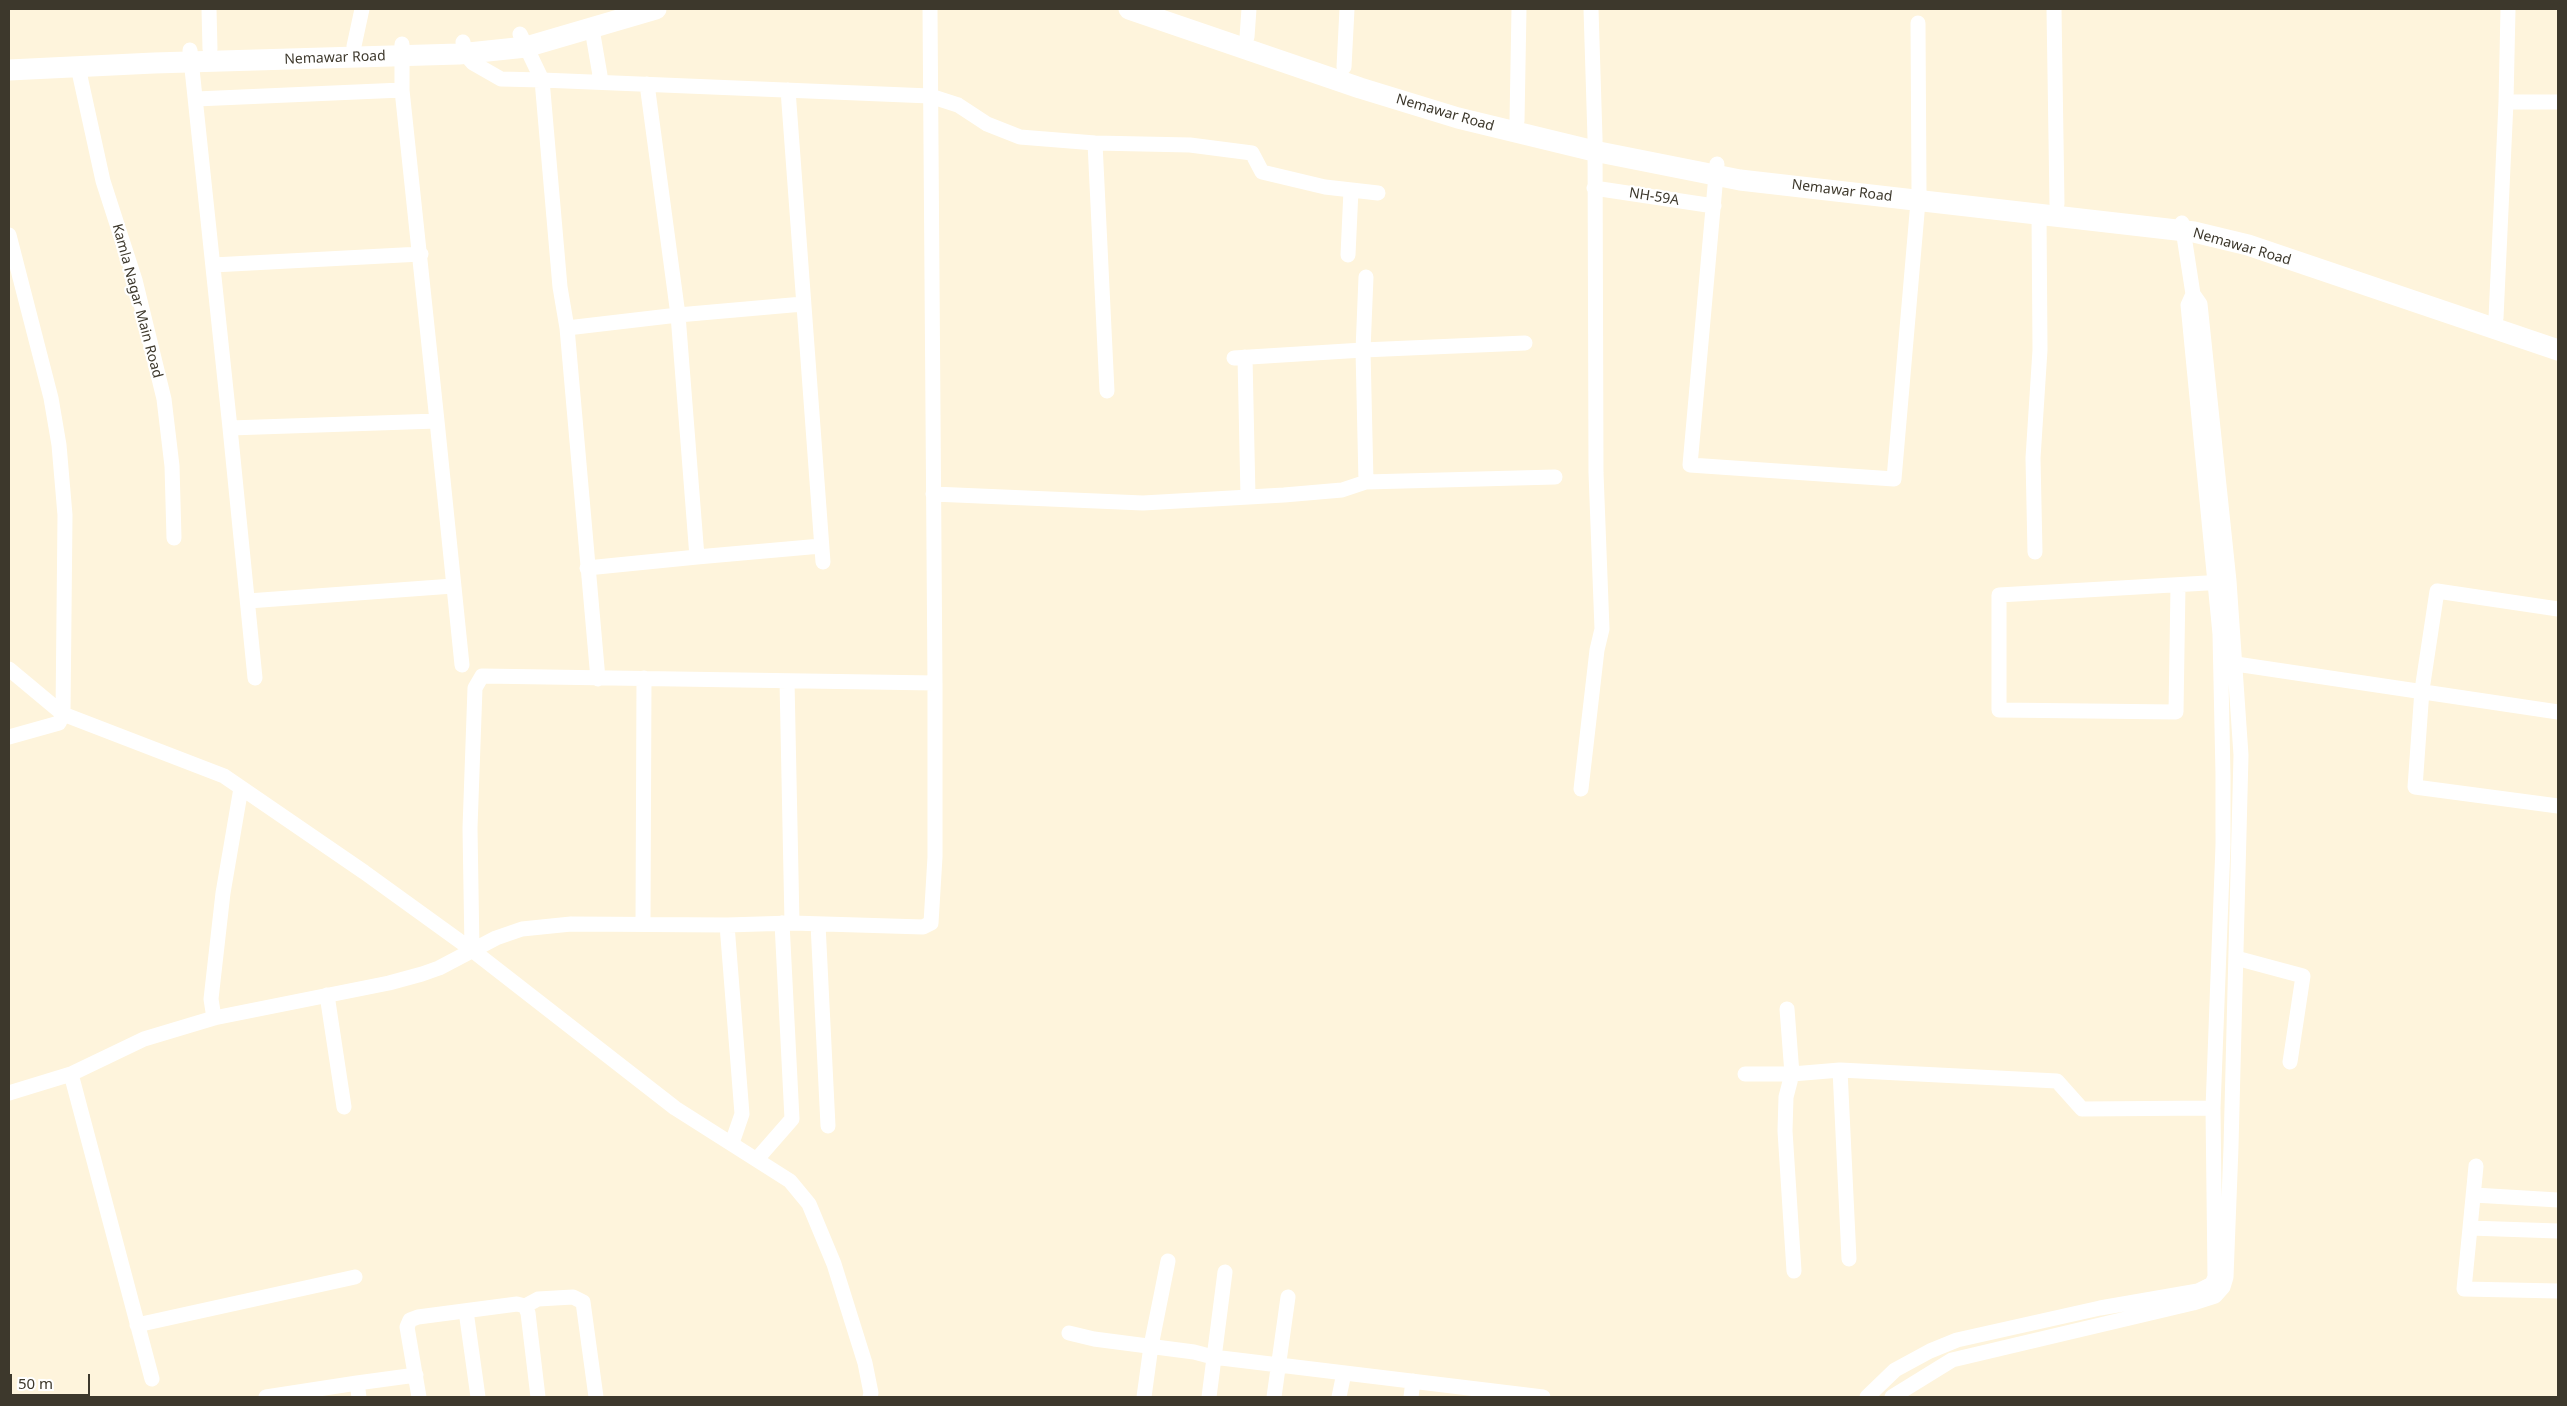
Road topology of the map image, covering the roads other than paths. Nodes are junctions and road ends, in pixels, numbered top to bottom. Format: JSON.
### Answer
{"nodes":[{"id":1,"x":209,"y":9,"type":"edge"},
{"id":2,"x":362,"y":9,"type":"edge"},
{"id":3,"x":615,"y":9,"type":"edge"},
{"id":4,"x":656,"y":9,"type":"edge"},
{"id":5,"x":930,"y":9,"type":"edge"},
{"id":6,"x":1129,"y":9,"type":"edge"},
{"id":7,"x":1159,"y":9,"type":"edge"},
{"id":8,"x":1249,"y":9,"type":"edge"},
{"id":9,"x":1347,"y":9,"type":"edge"},
{"id":10,"x":1519,"y":9,"type":"edge"},
{"id":11,"x":1591,"y":9,"type":"edge"},
{"id":12,"x":2054,"y":9,"type":"edge"},
{"id":13,"x":2508,"y":9,"type":"edge"},
{"id":14,"x":1918,"y":23,"type":"dead end"},
{"id":15,"x":592,"y":29,"type":"junction"},
{"id":16,"x":1248,"y":37,"type":"junction"},
{"id":17,"x":523,"y":41,"type":"junction"},
{"id":18,"x":354,"y":46,"type":"junction"},
{"id":19,"x":464,"y":48,"type":"junction"},
{"id":20,"x":401,"y":50,"type":"junction"},
{"id":21,"x":197,"y":54,"type":"junction"},
{"id":22,"x":9,"y":57,"type":"edge"},
{"id":23,"x":78,"y":67,"type":"junction"},
{"id":24,"x":1344,"y":67,"type":"junction"},
{"id":25,"x":9,"y":70,"type":"edge"},
{"id":26,"x":542,"y":80,"type":"junction"},
{"id":27,"x":601,"y":81,"type":"junction"},
{"id":28,"x":647,"y":84,"type":"junction"},
{"id":29,"x":1376,"y":86,"type":"junction"},
{"id":30,"x":402,"y":90,"type":"junction"},
{"id":31,"x":788,"y":90,"type":"junction"},
{"id":32,"x":930,"y":96,"type":"junction"},
{"id":33,"x":196,"y":99,"type":"junction"},
{"id":34,"x":2506,"y":102,"type":"junction"},
{"id":35,"x":2558,"y":102,"type":"edge"},
{"id":36,"x":1517,"y":121,"type":"junction"},
{"id":37,"x":1095,"y":143,"type":"junction"},
{"id":38,"x":1594,"y":145,"type":"junction"},
{"id":39,"x":1717,"y":169,"type":"junction"},
{"id":40,"x":1594,"y":188,"type":"junction"},
{"id":41,"x":1351,"y":190,"type":"junction"},
{"id":42,"x":1378,"y":193,"type":"dead end"},
{"id":43,"x":1918,"y":195,"type":"junction"},
{"id":44,"x":1714,"y":206,"type":"junction"},
{"id":45,"x":2048,"y":209,"type":"junction"},
{"id":46,"x":2183,"y":225,"type":"junction"},
{"id":47,"x":9,"y":235,"type":"edge"},
{"id":48,"x":421,"y":254,"type":"junction"},
{"id":49,"x":1348,"y":255,"type":"dead end"},
{"id":50,"x":13,"y":264,"type":"edge"},
{"id":51,"x":213,"y":265,"type":"junction"},
{"id":52,"x":1366,"y":277,"type":"dead end"},
{"id":53,"x":803,"y":304,"type":"junction"},
{"id":54,"x":678,"y":315,"type":"junction"},
{"id":55,"x":2496,"y":318,"type":"junction"},
{"id":56,"x":567,"y":328,"type":"junction"},
{"id":57,"x":2558,"y":339,"type":"edge"},
{"id":58,"x":1524,"y":343,"type":"dead end"},
{"id":59,"x":1363,"y":350,"type":"junction"},
{"id":60,"x":2558,"y":350,"type":"edge"},
{"id":61,"x":1108,"y":391,"type":"dead end"},
{"id":62,"x":437,"y":421,"type":"junction"},
{"id":63,"x":230,"y":428,"type":"junction"},
{"id":64,"x":1555,"y":476,"type":"dead end"},
{"id":65,"x":1366,"y":482,"type":"junction"},
{"id":66,"x":933,"y":494,"type":"junction"},
{"id":67,"x":1248,"y":498,"type":"junction"},
{"id":68,"x":174,"y":538,"type":"dead end"},
{"id":69,"x":2035,"y":552,"type":"dead end"},
{"id":70,"x":697,"y":557,"type":"junction"},
{"id":71,"x":587,"y":568,"type":"junction"},
{"id":72,"x":2222,"y":582,"type":"junction"},
{"id":73,"x":453,"y":586,"type":"junction"},
{"id":74,"x":2178,"y":586,"type":"junction"},
{"id":75,"x":248,"y":601,"type":"junction"},
{"id":76,"x":2558,"y":609,"type":"edge"},
{"id":77,"x":2236,"y":664,"type":"junction"},
{"id":78,"x":462,"y":665,"type":"dead end"},
{"id":79,"x":9,"y":669,"type":"edge"},
{"id":80,"x":255,"y":678,"type":"dead end"},
{"id":81,"x":644,"y":678,"type":"junction"},
{"id":82,"x":598,"y":679,"type":"junction"},
{"id":83,"x":787,"y":681,"type":"junction"},
{"id":84,"x":935,"y":683,"type":"junction"},
{"id":85,"x":2422,"y":690,"type":"junction"},
{"id":86,"x":2558,"y":712,"type":"edge"},
{"id":87,"x":63,"y":714,"type":"junction"},
{"id":88,"x":9,"y":737,"type":"edge"},
{"id":89,"x":241,"y":788,"type":"junction"},
{"id":90,"x":1582,"y":789,"type":"dead end"},
{"id":91,"x":2558,"y":806,"type":"edge"},
{"id":92,"x":643,"y":923,"type":"junction"},
{"id":93,"x":787,"y":923,"type":"junction"},
{"id":94,"x":818,"y":924,"type":"junction"},
{"id":95,"x":728,"y":925,"type":"junction"},
{"id":96,"x":472,"y":950,"type":"junction"},
{"id":97,"x":2236,"y":958,"type":"junction"},
{"id":98,"x":327,"y":995,"type":"junction"},
{"id":99,"x":1787,"y":1009,"type":"dead end"},
{"id":100,"x":214,"y":1018,"type":"junction"},
{"id":101,"x":2214,"y":1047,"type":"junction"},
{"id":102,"x":2234,"y":1047,"type":"junction"},
{"id":103,"x":2290,"y":1062,"type":"dead end"},
{"id":104,"x":1840,"y":1070,"type":"junction"},
{"id":105,"x":71,"y":1074,"type":"junction"},
{"id":106,"x":1745,"y":1074,"type":"dead end"},
{"id":107,"x":1792,"y":1074,"type":"junction"},
{"id":108,"x":9,"y":1093,"type":"edge"},
{"id":109,"x":344,"y":1107,"type":"dead end"},
{"id":110,"x":2213,"y":1108,"type":"junction"},
{"id":111,"x":828,"y":1126,"type":"dead end"},
{"id":112,"x":732,"y":1144,"type":"junction"},
{"id":113,"x":757,"y":1159,"type":"junction"},
{"id":114,"x":2476,"y":1166,"type":"dead end"},
{"id":115,"x":2474,"y":1196,"type":"junction"},
{"id":116,"x":2558,"y":1200,"type":"edge"},
{"id":117,"x":2470,"y":1228,"type":"junction"},
{"id":118,"x":2558,"y":1231,"type":"edge"},
{"id":119,"x":1849,"y":1259,"type":"dead end"},
{"id":120,"x":1168,"y":1261,"type":"dead end"},
{"id":121,"x":1794,"y":1271,"type":"dead end"},
{"id":122,"x":1225,"y":1272,"type":"dead end"},
{"id":123,"x":355,"y":1277,"type":"dead end"},
{"id":124,"x":2558,"y":1291,"type":"edge"},
{"id":125,"x":1288,"y":1297,"type":"dead end"},
{"id":126,"x":525,"y":1306,"type":"junction"},
{"id":127,"x":466,"y":1311,"type":"junction"},
{"id":128,"x":137,"y":1325,"type":"junction"},
{"id":129,"x":1069,"y":1332,"type":"dead end"},
{"id":130,"x":1151,"y":1346,"type":"junction"},
{"id":131,"x":1213,"y":1357,"type":"junction"},
{"id":132,"x":1278,"y":1365,"type":"junction"},
{"id":133,"x":1344,"y":1373,"type":"junction"},
{"id":134,"x":416,"y":1375,"type":"junction"},
{"id":135,"x":152,"y":1379,"type":"dead end"},
{"id":136,"x":1413,"y":1381,"type":"junction"},
{"id":137,"x":358,"y":1390,"type":"edge"},
{"id":138,"x":1482,"y":1394,"type":"edge"},
{"id":139,"x":302,"y":1395,"type":"edge"},
{"id":140,"x":1517,"y":1396,"type":"edge"},
{"id":141,"x":266,"y":1397,"type":"edge"},
{"id":142,"x":419,"y":1397,"type":"edge"},
{"id":143,"x":478,"y":1397,"type":"edge"},
{"id":144,"x":538,"y":1397,"type":"edge"},
{"id":145,"x":596,"y":1397,"type":"edge"},
{"id":146,"x":870,"y":1397,"type":"edge"},
{"id":147,"x":1144,"y":1397,"type":"edge"},
{"id":148,"x":1209,"y":1397,"type":"edge"},
{"id":149,"x":1274,"y":1397,"type":"edge"},
{"id":150,"x":1340,"y":1397,"type":"edge"},
{"id":151,"x":1411,"y":1397,"type":"edge"},
{"id":152,"x":1544,"y":1397,"type":"edge"},
{"id":153,"x":1867,"y":1397,"type":"edge"},
{"id":154,"x":1892,"y":1397,"type":"edge"}],
"edges":[{"from":1,"to":21,"type":"street"},
{"from":2,"to":18,"type":"street"},
{"from":3,"to":17,"type":"highway","name":"Nemawar Road"},
{"from":4,"to":15,"type":"highway","name":"Nemawar Road"},
{"from":5,"to":32,"type":"street"},
{"from":6,"to":29,"type":"highway","name":"Nemawar Road"},
{"from":7,"to":16,"type":"highway","name":"Nemawar Road"},
{"from":8,"to":16,"type":"street"},
{"from":9,"to":24,"type":"street"},
{"from":10,"to":36,"type":"street"},
{"from":11,"to":38,"type":"street"},
{"from":12,"to":45,"type":"street"},
{"from":13,"to":34,"type":"street"},
{"from":14,"to":43,"type":"street"},
{"from":15,"to":17,"type":"highway","name":"Nemawar Road"},
{"from":15,"to":27,"type":"street"},
{"from":16,"to":24,"type":"highway","name":"Nemawar Road"},
{"from":17,"to":19,"type":"highway","name":"Nemawar Road"},
{"from":17,"to":26,"type":"street"},
{"from":18,"to":20,"type":"highway","name":"Nemawar Road"},
{"from":18,"to":21,"type":"highway","name":"Nemawar Road"},
{"from":19,"to":20,"type":"highway","name":"Nemawar Road"},
{"from":19,"to":26,"type":"street"},
{"from":20,"to":21,"type":"highway","name":"Nemawar Road"},
{"from":20,"to":30,"type":"street"},
{"from":21,"to":22,"type":"highway","name":"Nemawar Road"},
{"from":21,"to":23,"type":"highway","name":"Nemawar Road"},
{"from":21,"to":33,"type":"street"},
{"from":23,"to":25,"type":"highway","name":"Nemawar Road"},
{"from":23,"to":68,"type":"street","name":"Kamla Nagar Main Road"},
{"from":24,"to":29,"type":"highway","name":"Nemawar Road"},
{"from":26,"to":27,"type":"street"},
{"from":26,"to":56,"type":"street"},
{"from":27,"to":28,"type":"street"},
{"from":28,"to":31,"type":"street"},
{"from":28,"to":54,"type":"street"},
{"from":29,"to":36,"type":"highway","name":"Nemawar Road"},
{"from":29,"to":38,"type":"highway","name":"Nemawar Road"},
{"from":30,"to":33,"type":"street"},
{"from":30,"to":48,"type":"street"},
{"from":31,"to":32,"type":"street"},
{"from":31,"to":53,"type":"street"},
{"from":32,"to":37,"type":"street"},
{"from":32,"to":66,"type":"street"},
{"from":33,"to":51,"type":"street"},
{"from":34,"to":35,"type":"street"},
{"from":34,"to":55,"type":"street"},
{"from":36,"to":38,"type":"highway","name":"Nemawar Road"},
{"from":37,"to":41,"type":"street"},
{"from":37,"to":61,"type":"street"},
{"from":38,"to":39,"type":"highway","name":"Nemawar Road"},
{"from":38,"to":40,"type":"street"},
{"from":39,"to":43,"type":"highway","name":"Nemawar Road"},
{"from":39,"to":44,"type":"street"},
{"from":40,"to":44,"type":"street","name":"NH-59A"},
{"from":40,"to":90,"type":"street"},
{"from":41,"to":42,"type":"street"},
{"from":41,"to":49,"type":"street"},
{"from":43,"to":44,"type":"street"},
{"from":43,"to":45,"type":"highway","name":"Nemawar Road"},
{"from":45,"to":46,"type":"highway","name":"Nemawar Road"},
{"from":45,"to":69,"type":"street"},
{"from":46,"to":55,"type":"highway","name":"Nemawar Road"},
{"from":46,"to":60,"type":"highway","name":"Nemawar Road"},
{"from":46,"to":72,"type":"street"},
{"from":47,"to":50,"type":"street"},
{"from":48,"to":51,"type":"street"},
{"from":48,"to":62,"type":"street"},
{"from":50,"to":87,"type":"street"},
{"from":51,"to":63,"type":"street"},
{"from":52,"to":59,"type":"street"},
{"from":53,"to":54,"type":"street"},
{"from":53,"to":70,"type":"street"},
{"from":54,"to":56,"type":"street"},
{"from":54,"to":70,"type":"street"},
{"from":55,"to":57,"type":"highway","name":"Nemawar Road"},
{"from":56,"to":71,"type":"street"},
{"from":58,"to":59,"type":"street"},
{"from":59,"to":65,"type":"street"},
{"from":59,"to":67,"type":"street"},
{"from":62,"to":63,"type":"street"},
{"from":62,"to":73,"type":"street"},
{"from":63,"to":75,"type":"street"},
{"from":64,"to":65,"type":"street"},
{"from":65,"to":67,"type":"street"},
{"from":66,"to":67,"type":"street"},
{"from":66,"to":84,"type":"street"},
{"from":70,"to":71,"type":"street"},
{"from":71,"to":82,"type":"street"},
{"from":72,"to":74,"type":"street"},
{"from":72,"to":77,"type":"street"},
{"from":72,"to":101,"type":"street"},
{"from":73,"to":75,"type":"street"},
{"from":73,"to":78,"type":"street"},
{"from":74,"to":74,"type":"street"},
{"from":75,"to":80,"type":"street"},
{"from":76,"to":85,"type":"street"},
{"from":77,"to":85,"type":"street"},
{"from":77,"to":97,"type":"street"},
{"from":79,"to":87,"type":"street"},
{"from":81,"to":82,"type":"street"},
{"from":81,"to":83,"type":"street"},
{"from":81,"to":92,"type":"street"},
{"from":82,"to":96,"type":"street"},
{"from":83,"to":84,"type":"street"},
{"from":83,"to":93,"type":"street"},
{"from":84,"to":94,"type":"street"},
{"from":85,"to":86,"type":"street"},
{"from":85,"to":91,"type":"street"},
{"from":87,"to":88,"type":"street"},
{"from":87,"to":89,"type":"street"},
{"from":89,"to":96,"type":"street"},
{"from":89,"to":100,"type":"street"},
{"from":92,"to":95,"type":"street"},
{"from":92,"to":96,"type":"street"},
{"from":93,"to":94,"type":"street"},
{"from":93,"to":95,"type":"street"},
{"from":93,"to":113,"type":"street"},
{"from":94,"to":111,"type":"street"},
{"from":95,"to":112,"type":"street"},
{"from":96,"to":98,"type":"street"},
{"from":96,"to":112,"type":"street"},
{"from":97,"to":102,"type":"street"},
{"from":97,"to":103,"type":"street"},
{"from":98,"to":100,"type":"street"},
{"from":98,"to":109,"type":"street"},
{"from":99,"to":107,"type":"street"},
{"from":100,"to":105,"type":"street"},
{"from":101,"to":102,"type":"street"},
{"from":101,"to":110,"type":"street"},
{"from":102,"to":154,"type":"street"},
{"from":104,"to":107,"type":"street"},
{"from":104,"to":110,"type":"street"},
{"from":104,"to":119,"type":"street"},
{"from":105,"to":108,"type":"street"},
{"from":105,"to":128,"type":"street"},
{"from":106,"to":107,"type":"street"},
{"from":107,"to":121,"type":"street"},
{"from":110,"to":153,"type":"street"},
{"from":112,"to":113,"type":"street"},
{"from":113,"to":146,"type":"street"},
{"from":114,"to":115,"type":"street"},
{"from":115,"to":116,"type":"street"},
{"from":115,"to":117,"type":"street"},
{"from":117,"to":118,"type":"street"},
{"from":117,"to":124,"type":"street"},
{"from":120,"to":130,"type":"street"},
{"from":122,"to":131,"type":"street"},
{"from":123,"to":128,"type":"street"},
{"from":125,"to":132,"type":"street"},
{"from":126,"to":127,"type":"street"},
{"from":126,"to":144,"type":"street"},
{"from":126,"to":145,"type":"street"},
{"from":127,"to":134,"type":"street"},
{"from":127,"to":143,"type":"street"},
{"from":128,"to":135,"type":"street"},
{"from":129,"to":130,"type":"street"},
{"from":130,"to":131,"type":"street"},
{"from":130,"to":147,"type":"street"},
{"from":131,"to":132,"type":"street"},
{"from":131,"to":148,"type":"street"},
{"from":132,"to":133,"type":"street"},
{"from":132,"to":149,"type":"street"},
{"from":133,"to":136,"type":"street"},
{"from":133,"to":150,"type":"street"},
{"from":134,"to":137,"type":"street"},
{"from":134,"to":142,"type":"street"},
{"from":136,"to":138,"type":"street"},
{"from":136,"to":151,"type":"street"},
{"from":137,"to":139,"type":"street"},
{"from":138,"to":140,"type":"street"},
{"from":139,"to":141,"type":"street"},
{"from":140,"to":152,"type":"street"}]}
